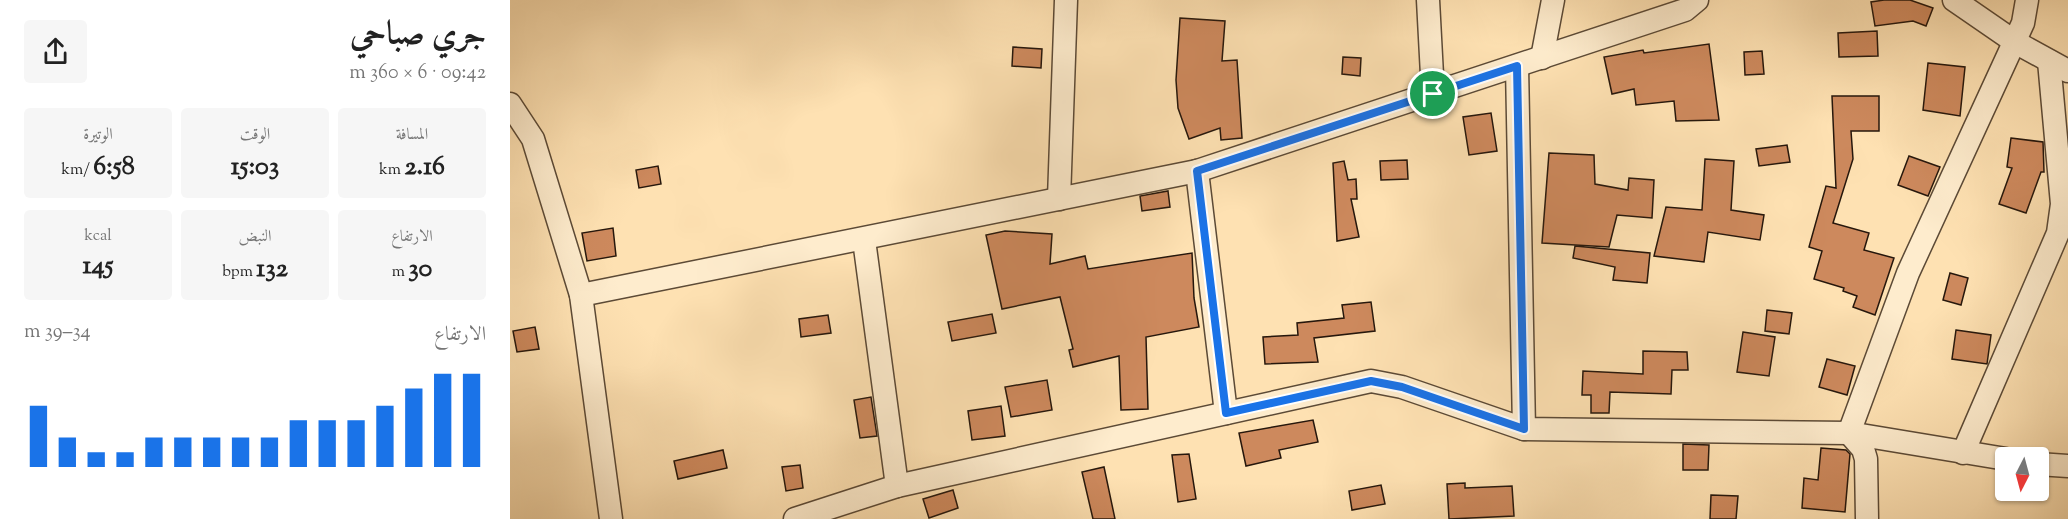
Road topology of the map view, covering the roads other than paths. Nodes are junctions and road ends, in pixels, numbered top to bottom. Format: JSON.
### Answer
{"nodes":[{"id":1,"x":1066,"y":0,"type":"edge"},
{"id":2,"x":1428,"y":0,"type":"edge"},
{"id":3,"x":1552,"y":0,"type":"edge"},
{"id":4,"x":1697,"y":0,"type":"edge"},
{"id":5,"x":1954,"y":0,"type":"edge"},
{"id":6,"x":2027,"y":0,"type":"edge"},
{"id":7,"x":2015,"y":42,"type":"junction"},
{"id":8,"x":1542,"y":58,"type":"junction"},
{"id":9,"x":1517,"y":66,"type":"junction"},
{"id":10,"x":2059,"y":66,"type":"edge"},
{"id":11,"x":1433,"y":94,"type":"junction"},
{"id":12,"x":510,"y":104,"type":"edge"},
{"id":13,"x":1197,"y":171,"type":"junction"},
{"id":14,"x":1059,"y":199,"type":"junction"},
{"id":15,"x":864,"y":240,"type":"junction"},
{"id":16,"x":581,"y":295,"type":"junction"},
{"id":17,"x":1226,"y":413,"type":"junction"},
{"id":18,"x":1524,"y":429,"type":"junction"},
{"id":19,"x":1849,"y":433,"type":"junction"},
{"id":20,"x":1964,"y":453,"type":"junction"},
{"id":21,"x":1995,"y":457,"type":"edge"},
{"id":22,"x":2049,"y":465,"type":"edge"},
{"id":23,"x":2068,"y":466,"type":"edge"},
{"id":24,"x":897,"y":486,"type":"junction"},
{"id":25,"x":611,"y":519,"type":"edge"},
{"id":26,"x":795,"y":519,"type":"edge"},
{"id":27,"x":1867,"y":519,"type":"edge"}],
"edges":[{"from":1,"to":14,"type":"street"},
{"from":2,"to":11,"type":"street"},
{"from":3,"to":8,"type":"street"},
{"from":4,"to":8,"type":"street"},
{"from":5,"to":7,"type":"street"},
{"from":6,"to":7,"type":"street"},
{"from":7,"to":10,"type":"street"},
{"from":7,"to":19,"type":"street"},
{"from":8,"to":9,"type":"street"},
{"from":9,"to":11,"type":"street"},
{"from":9,"to":18,"type":"street"},
{"from":10,"to":20,"type":"street"},
{"from":11,"to":13,"type":"street"},
{"from":12,"to":16,"type":"street"},
{"from":13,"to":14,"type":"street"},
{"from":13,"to":17,"type":"street"},
{"from":14,"to":15,"type":"street"},
{"from":15,"to":16,"type":"street"},
{"from":15,"to":24,"type":"street"},
{"from":16,"to":25,"type":"street"},
{"from":17,"to":18,"type":"street"},
{"from":17,"to":24,"type":"street"},
{"from":18,"to":19,"type":"street"},
{"from":19,"to":20,"type":"street"},
{"from":19,"to":27,"type":"street"},
{"from":20,"to":21,"type":"street"},
{"from":22,"to":23,"type":"street"},
{"from":24,"to":26,"type":"street"}]}
